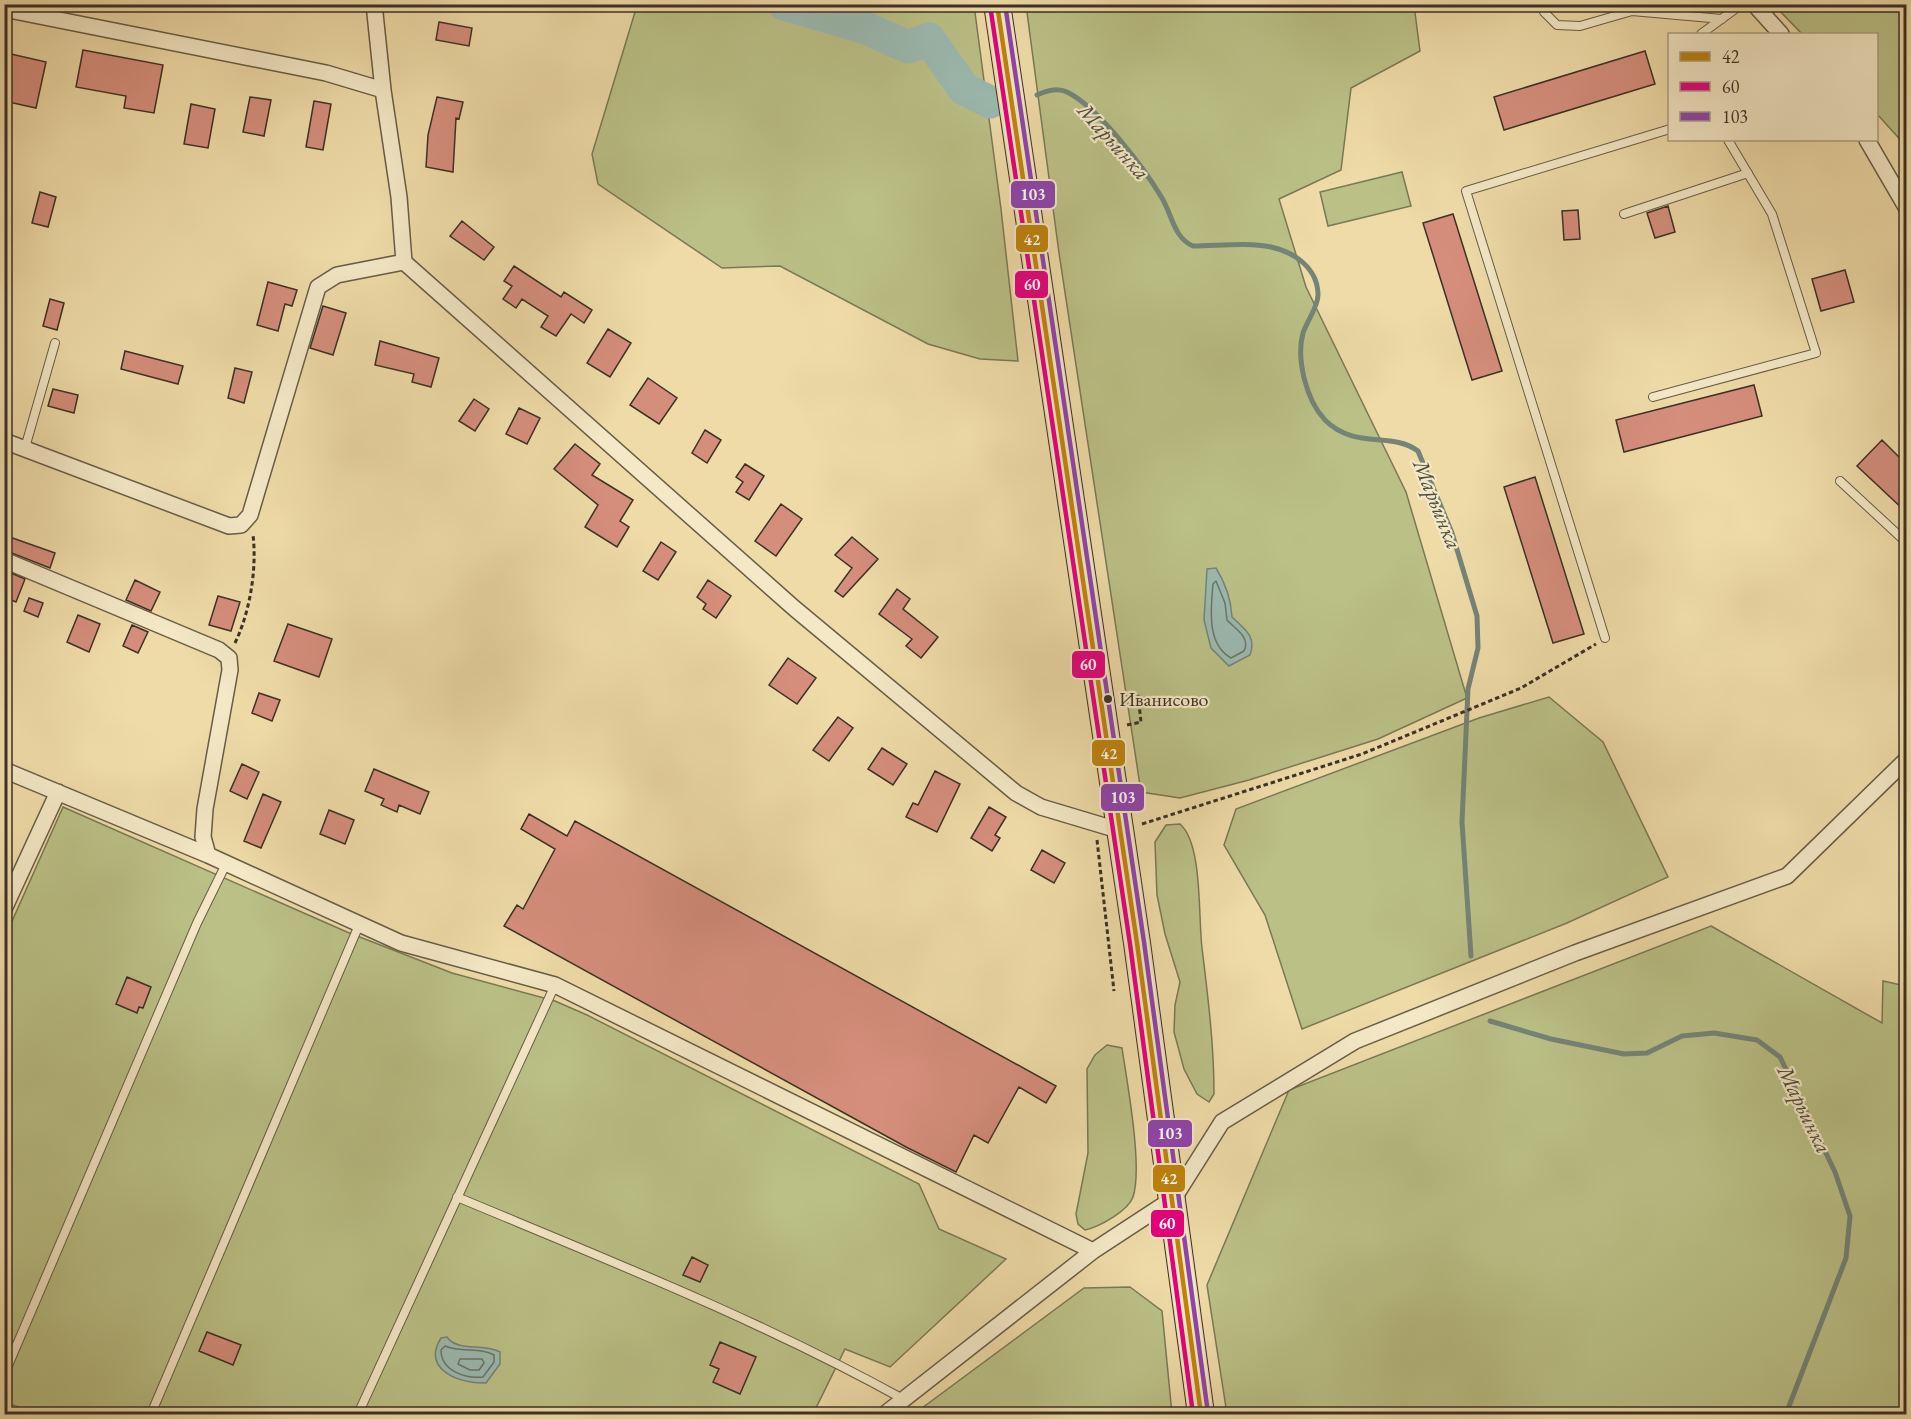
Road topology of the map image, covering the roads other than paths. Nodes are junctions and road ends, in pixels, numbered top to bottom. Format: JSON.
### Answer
{"nodes":[{"id":1,"x":374,"y":4,"type":"edge"},
{"id":2,"x":998,"y":4,"type":"edge"},
{"id":3,"x":1543,"y":4,"type":"edge"},
{"id":4,"x":1742,"y":4,"type":"edge"},
{"id":5,"x":1754,"y":4,"type":"edge"},
{"id":6,"x":4,"y":9,"type":"edge"},
{"id":7,"x":1722,"y":19,"type":"junction"},
{"id":8,"x":1702,"y":33,"type":"edge"},
{"id":9,"x":1780,"y":33,"type":"edge"},
{"id":10,"x":383,"y":90,"type":"junction"},
{"id":11,"x":1668,"y":130,"type":"edge"},
{"id":12,"x":1729,"y":141,"type":"edge"},
{"id":13,"x":1868,"y":141,"type":"edge"},
{"id":14,"x":1748,"y":173,"type":"junction"},
{"id":15,"x":1906,"y":207,"type":"edge"},
{"id":16,"x":1624,"y":214,"type":"dead end"},
{"id":17,"x":404,"y":262,"type":"junction"},
{"id":18,"x":55,"y":343,"type":"dead end"},
{"id":19,"x":1653,"y":397,"type":"dead end"},
{"id":20,"x":4,"y":441,"type":"edge"},
{"id":21,"x":25,"y":448,"type":"junction"},
{"id":22,"x":1840,"y":481,"type":"dead end"},
{"id":23,"x":1906,"y":542,"type":"edge"},
{"id":24,"x":4,"y":560,"type":"edge"},
{"id":25,"x":1605,"y":638,"type":"road end"},
{"id":26,"x":1906,"y":760,"type":"edge"},
{"id":27,"x":4,"y":770,"type":"edge"},
{"id":28,"x":58,"y":792,"type":"junction"},
{"id":29,"x":1132,"y":828,"type":"junction"},
{"id":30,"x":208,"y":855,"type":"junction"},
{"id":31,"x":226,"y":864,"type":"junction"},
{"id":32,"x":4,"y":909,"type":"edge"},
{"id":33,"x":359,"y":925,"type":"junction"},
{"id":34,"x":555,"y":985,"type":"junction"},
{"id":35,"x":457,"y":1197,"type":"junction"},
{"id":36,"x":1174,"y":1198,"type":"junction"},
{"id":37,"x":1093,"y":1251,"type":"junction"},
{"id":38,"x":4,"y":1376,"type":"edge"},
{"id":39,"x":903,"y":1400,"type":"junction"},
{"id":40,"x":151,"y":1414,"type":"edge"},
{"id":41,"x":358,"y":1414,"type":"edge"},
{"id":42,"x":885,"y":1414,"type":"edge"},
{"id":43,"x":1201,"y":1414,"type":"edge"}],
"edges":[{"from":1,"to":10,"type":"street"},
{"from":2,"to":29,"type":"highway"},
{"from":3,"to":7,"type":"lane"},
{"from":4,"to":7,"type":"lane"},
{"from":5,"to":9,"type":"street"},
{"from":6,"to":10,"type":"street"},
{"from":7,"to":8,"type":"lane"},
{"from":10,"to":17,"type":"street"},
{"from":11,"to":25,"type":"lane"},
{"from":12,"to":14,"type":"lane"},
{"from":13,"to":15,"type":"street"},
{"from":14,"to":16,"type":"lane"},
{"from":14,"to":19,"type":"lane"},
{"from":17,"to":21,"type":"street"},
{"from":17,"to":29,"type":"street"},
{"from":18,"to":21,"type":"lane"},
{"from":20,"to":21,"type":"street"},
{"from":22,"to":23,"type":"lane"},
{"from":24,"to":30,"type":"street"},
{"from":26,"to":36,"type":"street"},
{"from":27,"to":28,"type":"street"},
{"from":28,"to":30,"type":"street"},
{"from":28,"to":32,"type":"street"},
{"from":29,"to":36,"type":"highway"},
{"from":30,"to":31,"type":"street"},
{"from":31,"to":33,"type":"street"},
{"from":31,"to":38,"type":"lane"},
{"from":33,"to":34,"type":"street"},
{"from":33,"to":40,"type":"lane"},
{"from":34,"to":35,"type":"lane"},
{"from":34,"to":37,"type":"street"},
{"from":35,"to":39,"type":"lane"},
{"from":35,"to":41,"type":"lane"},
{"from":36,"to":37,"type":"street"},
{"from":36,"to":43,"type":"highway"},
{"from":37,"to":39,"type":"street"},
{"from":39,"to":42,"type":"street"}]}
